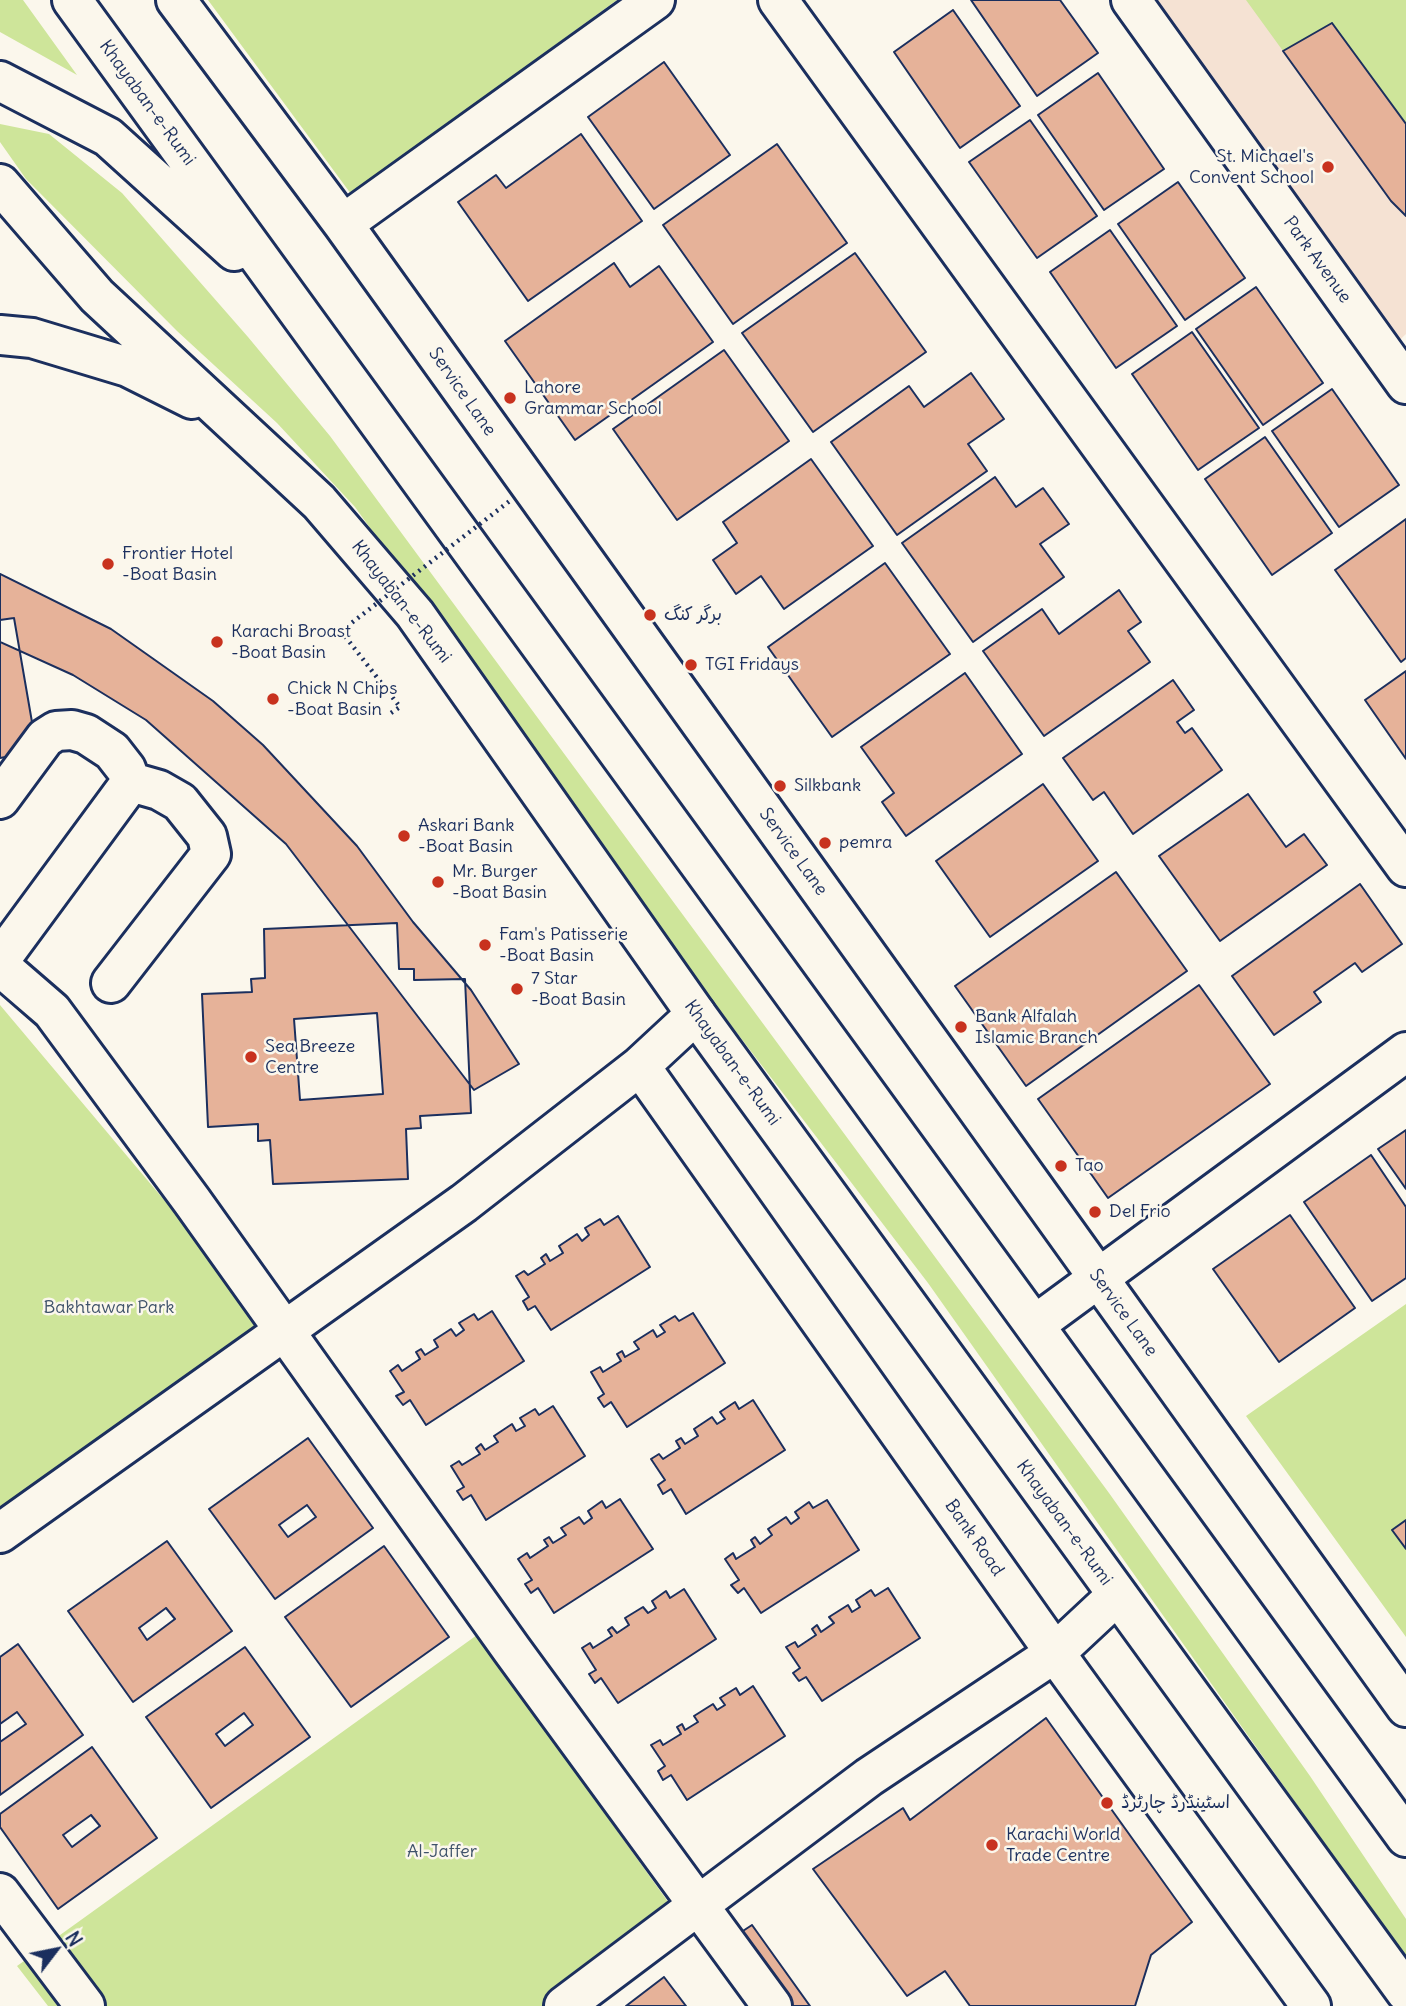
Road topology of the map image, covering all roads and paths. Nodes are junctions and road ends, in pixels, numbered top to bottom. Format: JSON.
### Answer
{"nodes":[{"id":1,"x":72,"y":0,"type":"edge"},
{"id":2,"x":176,"y":0,"type":"edge"},
{"id":3,"x":655,"y":0,"type":"edge"},
{"id":4,"x":778,"y":0,"type":"edge"},
{"id":5,"x":1130,"y":0,"type":"edge"},
{"id":6,"x":0,"y":81,"type":"edge"},
{"id":7,"x":0,"y":184,"type":"edge"},
{"id":8,"x":343,"y":224,"type":"junction"},
{"id":9,"x":293,"y":305,"type":"junction"},
{"id":10,"x":0,"y":335,"type":"edge"},
{"id":11,"x":1399,"y":357,"type":"edge"},
{"id":12,"x":237,"y":422,"type":"junction"},
{"id":13,"x":512,"y":499,"type":"dead end"},
{"id":14,"x":388,"y":715,"type":"dead end"},
{"id":15,"x":131,"y":782,"type":"junction"},
{"id":16,"x":0,"y":799,"type":"edge"},
{"id":17,"x":1406,"y":867,"type":"edge"},
{"id":18,"x":0,"y":960,"type":"edge"},
{"id":19,"x":0,"y":966,"type":"edge"},
{"id":20,"x":111,"y":984,"type":"dead end"},
{"id":21,"x":696,"y":1014,"type":"junction"},
{"id":22,"x":1406,"y":1052,"type":"edge"},
{"id":23,"x":640,"y":1066,"type":"junction"},
{"id":24,"x":1099,"y":1279,"type":"junction"},
{"id":25,"x":1036,"y":1324,"type":"junction"},
{"id":26,"x":285,"y":1331,"type":"junction"},
{"id":27,"x":0,"y":1533,"type":"edge"},
{"id":28,"x":1116,"y":1595,"type":"junction"},
{"id":29,"x":1055,"y":1653,"type":"junction"},
{"id":30,"x":1406,"y":1707,"type":"edge"},
{"id":31,"x":1406,"y":1837,"type":"edge"},
{"id":32,"x":0,"y":1893,"type":"edge"},
{"id":33,"x":698,"y":1906,"type":"junction"},
{"id":34,"x":1406,"y":1992,"type":"edge"},
{"id":35,"x":85,"y":2006,"type":"edge"},
{"id":36,"x":564,"y":2006,"type":"edge"},
{"id":37,"x":772,"y":2006,"type":"edge"},
{"id":38,"x":1311,"y":2006,"type":"edge"}],
"edges":[{"from":1,"to":9,"type":"street","name":"Khayaban-e-Rumi"},
{"from":2,"to":8,"type":"street","name":"Service Lane"},
{"from":3,"to":8,"type":"street"},
{"from":4,"to":17,"type":"street"},
{"from":5,"to":11,"type":"street","name":"Park Avenue"},
{"from":6,"to":9,"type":"street"},
{"from":7,"to":12,"type":"street","name":"Khayaban-e-Rumi"},
{"from":8,"to":24,"type":"street","name":"Service Lane"},
{"from":9,"to":25,"type":"street","name":"Khayaban-e-Rumi"},
{"from":10,"to":12,"type":"street"},
{"from":12,"to":21,"type":"street","name":"Khayaban-e-Rumi"},
{"from":13,"to":14,"type":"path","bridge":true},
{"from":15,"to":16,"type":"street"},
{"from":15,"to":18,"type":"street"},
{"from":15,"to":20,"type":"street"},
{"from":19,"to":26,"type":"street"},
{"from":21,"to":23,"type":"street"},
{"from":21,"to":28,"type":"street","name":"Khayaban-e-Rumi"},
{"from":22,"to":24,"type":"street"},
{"from":23,"to":26,"type":"street"},
{"from":23,"to":29,"type":"street","name":"Bank Road"},
{"from":24,"to":25,"type":"street"},
{"from":24,"to":30,"type":"street","name":"Service Lane"},
{"from":25,"to":31,"type":"street","name":"Khayaban-e-Rumi"},
{"from":26,"to":27,"type":"street"},
{"from":26,"to":33,"type":"street"},
{"from":28,"to":29,"type":"street"},
{"from":28,"to":34,"type":"street","name":"Khayaban-e-Rumi"},
{"from":29,"to":33,"type":"street"},
{"from":29,"to":38,"type":"street","name":"Bank Road"},
{"from":32,"to":35,"type":"street"},
{"from":33,"to":36,"type":"street"},
{"from":33,"to":37,"type":"street"}]}
